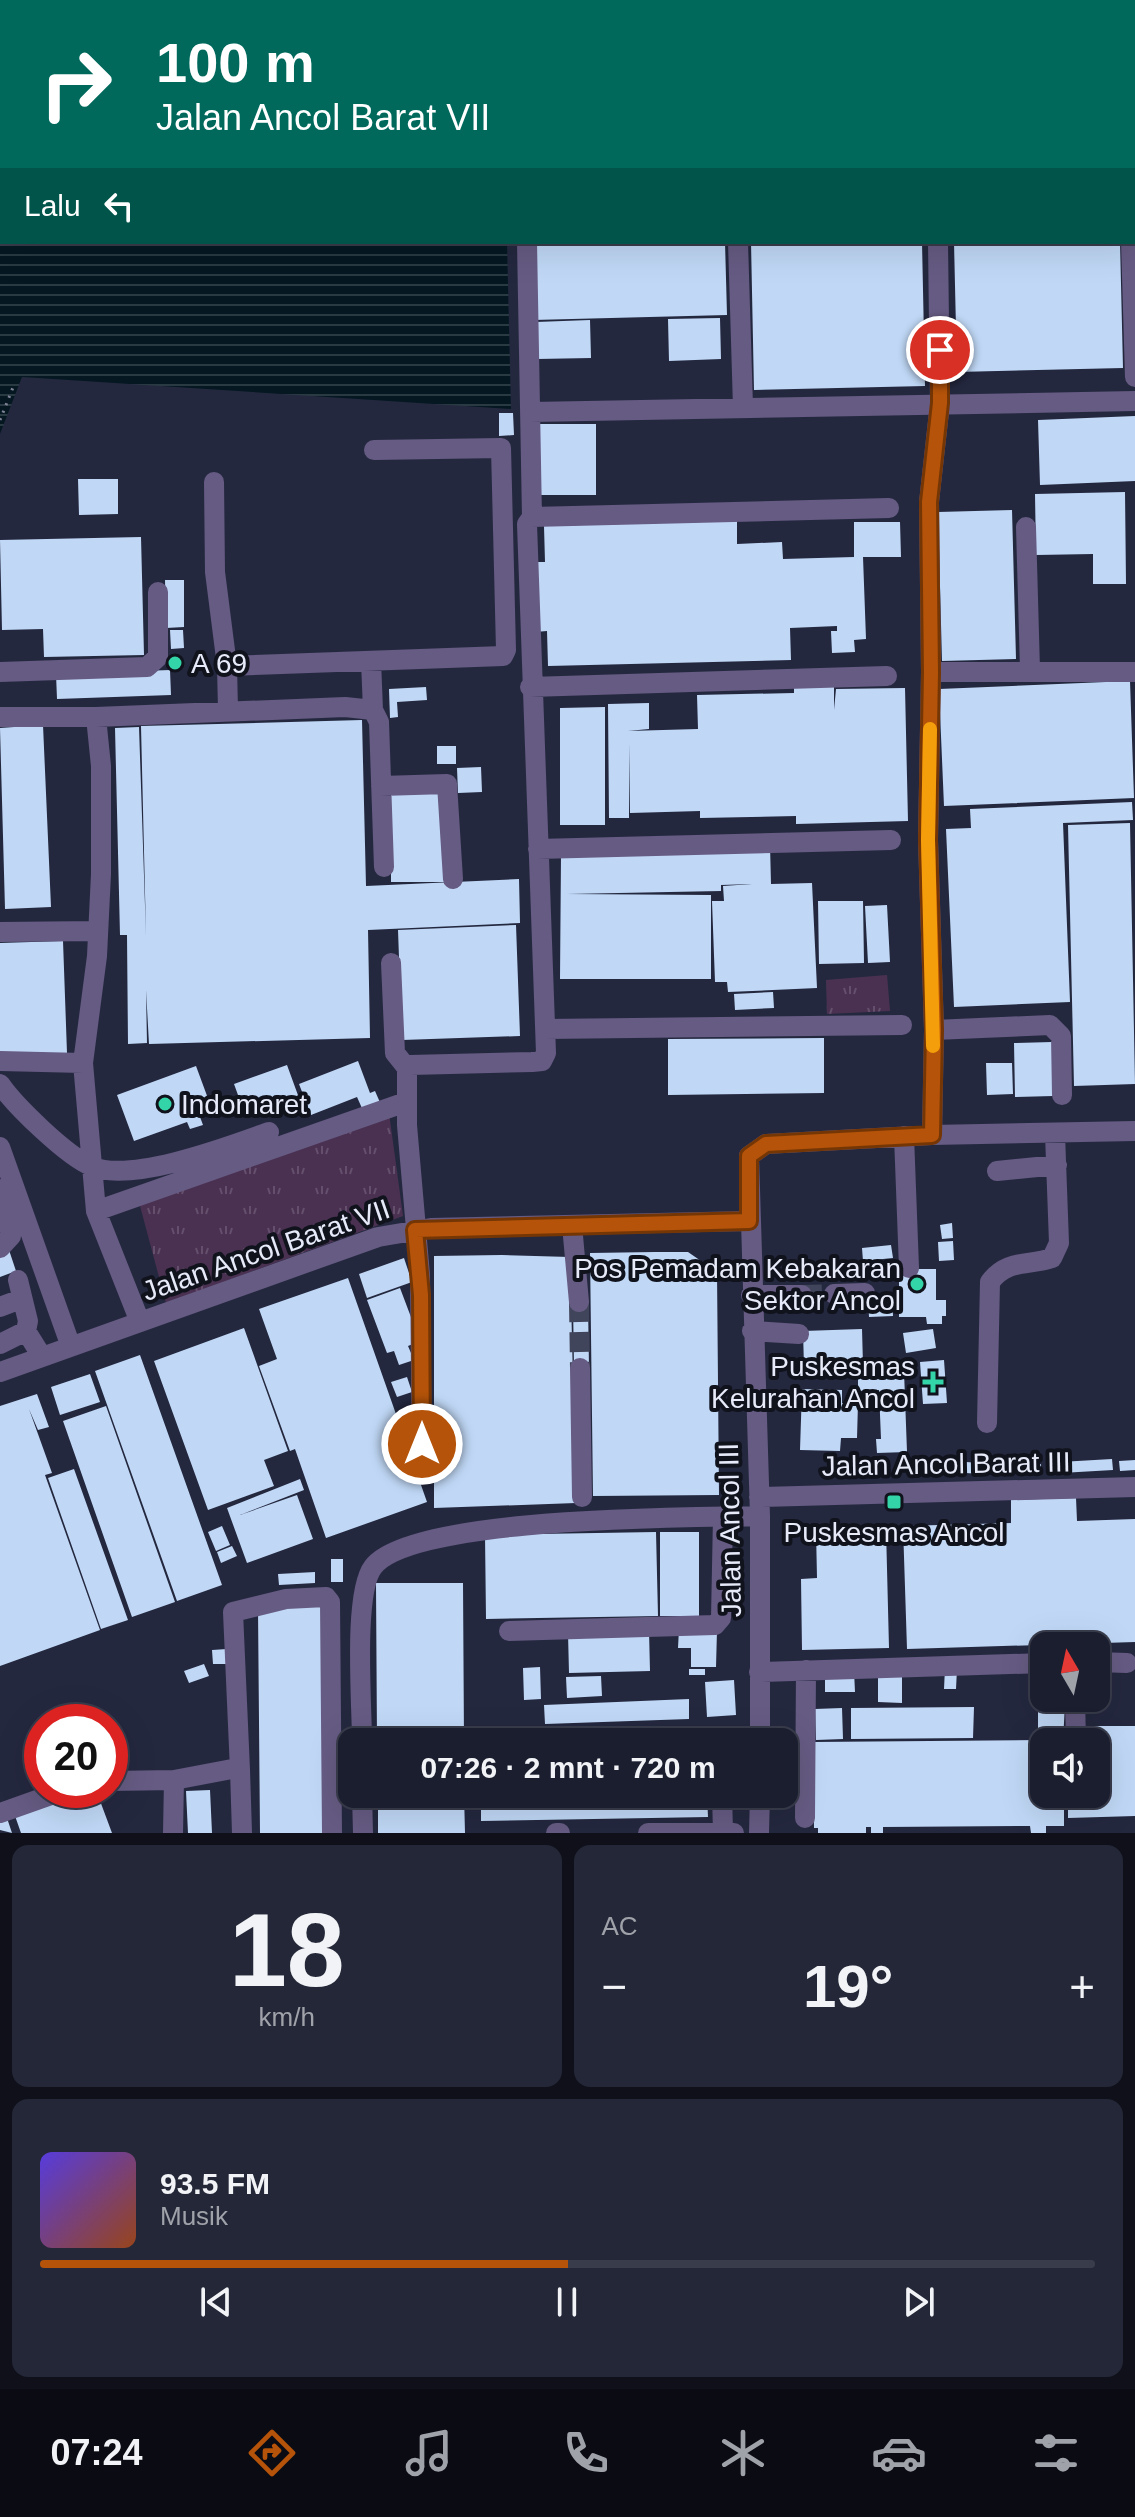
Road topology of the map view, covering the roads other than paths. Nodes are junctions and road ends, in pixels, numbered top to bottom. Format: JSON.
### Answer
{"nodes":[{"id":1,"x":527,"y":244,"type":"edge"},
{"id":2,"x":738,"y":244,"type":"edge"},
{"id":3,"x":938,"y":244,"type":"edge"},
{"id":4,"x":1131,"y":244,"type":"edge"},
{"id":5,"x":1134,"y":341,"type":"edge"},
{"id":6,"x":1135,"y":377,"type":"edge"},
{"id":7,"x":1135,"y":401,"type":"edge"},
{"id":8,"x":940,"y":403,"type":"junction"},
{"id":9,"x":743,"y":407,"type":"junction"},
{"id":10,"x":531,"y":412,"type":"junction"},
{"id":11,"x":374,"y":450,"type":"dead end"},
{"id":12,"x":214,"y":482,"type":"dead end"},
{"id":13,"x":889,"y":508,"type":"dead end"},
{"id":14,"x":532,"y":517,"type":"junction"},
{"id":15,"x":1026,"y":527,"type":"dead end"},
{"id":16,"x":158,"y":592,"type":"dead end"},
{"id":17,"x":371,"y":661,"type":"junction"},
{"id":18,"x":227,"y":666,"type":"junction"},
{"id":19,"x":1030,"y":670,"type":"junction"},
{"id":20,"x":0,"y":672,"type":"edge"},
{"id":21,"x":931,"y":672,"type":"junction"},
{"id":22,"x":1135,"y":672,"type":"edge"},
{"id":23,"x":887,"y":676,"type":"dead end"},
{"id":24,"x":530,"y":687,"type":"junction"},
{"id":25,"x":228,"y":710,"type":"junction"},
{"id":26,"x":373,"y":710,"type":"junction"},
{"id":27,"x":0,"y":717,"type":"edge"},
{"id":28,"x":96,"y":717,"type":"junction"},
{"id":29,"x":381,"y":786,"type":"junction"},
{"id":30,"x":891,"y":840,"type":"dead end"},
{"id":31,"x":538,"y":849,"type":"junction"},
{"id":32,"x":384,"y":867,"type":"dead end"},
{"id":33,"x":453,"y":879,"type":"dead end"},
{"id":34,"x":97,"y":931,"type":"junction"},
{"id":35,"x":0,"y":932,"type":"edge"},
{"id":36,"x":391,"y":963,"type":"dead end"},
{"id":37,"x":902,"y":1025,"type":"dead end"},
{"id":38,"x":546,"y":1029,"type":"junction"},
{"id":39,"x":934,"y":1030,"type":"junction"},
{"id":40,"x":0,"y":1061,"type":"edge"},
{"id":41,"x":83,"y":1063,"type":"junction"},
{"id":42,"x":407,"y":1068,"type":"junction"},
{"id":43,"x":0,"y":1084,"type":"edge"},
{"id":44,"x":1062,"y":1095,"type":"dead end"},
{"id":45,"x":406,"y":1102,"type":"junction"},
{"id":46,"x":1135,"y":1131,"type":"edge"},
{"id":47,"x":269,"y":1132,"type":"dead end"},
{"id":48,"x":1055,"y":1134,"type":"junction"},
{"id":49,"x":932,"y":1135,"type":"junction"},
{"id":50,"x":904,"y":1136,"type":"junction"},
{"id":51,"x":0,"y":1147,"type":"edge"},
{"id":52,"x":1057,"y":1165,"type":"junction"},
{"id":53,"x":91,"y":1166,"type":"junction"},
{"id":54,"x":997,"y":1171,"type":"dead end"},
{"id":55,"x":0,"y":1183,"type":"edge"},
{"id":56,"x":96,"y":1211,"type":"junction"},
{"id":57,"x":749,"y":1221,"type":"junction"},
{"id":58,"x":572,"y":1225,"type":"junction"},
{"id":59,"x":415,"y":1230,"type":"junction"},
{"id":60,"x":0,"y":1248,"type":"edge"},
{"id":61,"x":909,"y":1268,"type":"dead end"},
{"id":62,"x":865,"y":1293,"type":"dead end"},
{"id":63,"x":834,"y":1294,"type":"tunnel mouth"},
{"id":64,"x":751,"y":1295,"type":"junction"},
{"id":65,"x":802,"y":1295,"type":"tunnel mouth"},
{"id":66,"x":579,"y":1302,"type":"tunnel mouth"},
{"id":67,"x":0,"y":1307,"type":"edge"},
{"id":68,"x":140,"y":1322,"type":"junction"},
{"id":69,"x":26,"y":1331,"type":"junction"},
{"id":70,"x":752,"y":1331,"type":"junction"},
{"id":71,"x":799,"y":1334,"type":"dead end"},
{"id":72,"x":0,"y":1344,"type":"edge"},
{"id":73,"x":70,"y":1344,"type":"junction"},
{"id":74,"x":41,"y":1355,"type":"junction"},
{"id":75,"x":580,"y":1368,"type":"tunnel mouth"},
{"id":76,"x":0,"y":1372,"type":"edge"},
{"id":77,"x":987,"y":1423,"type":"dead end"},
{"id":78,"x":422,"y":1468,"type":"dead end"},
{"id":79,"x":1135,"y":1487,"type":"edge"},
{"id":80,"x":582,"y":1497,"type":"dead end"},
{"id":81,"x":760,"y":1506,"type":"junction"},
{"id":82,"x":723,"y":1516,"type":"junction"},
{"id":83,"x":509,"y":1631,"type":"dead end"},
{"id":84,"x":1110,"y":1662,"type":"edge"},
{"id":85,"x":1030,"y":1663,"type":"edge"},
{"id":86,"x":1127,"y":1663,"type":"dead end"},
{"id":87,"x":806,"y":1670,"type":"junction"},
{"id":88,"x":759,"y":1672,"type":"junction"},
{"id":89,"x":362,"y":1728,"type":"edge"},
{"id":90,"x":760,"y":1728,"type":"edge"},
{"id":91,"x":240,"y":1770,"type":"junction"},
{"id":92,"x":174,"y":1780,"type":"junction"},
{"id":93,"x":128,"y":1781,"type":"edge"},
{"id":94,"x":24,"y":1805,"type":"edge"},
{"id":95,"x":362,"y":1808,"type":"edge"},
{"id":96,"x":724,"y":1808,"type":"edge"},
{"id":97,"x":760,"y":1808,"type":"edge"},
{"id":98,"x":0,"y":1813,"type":"edge"},
{"id":99,"x":805,"y":1818,"type":"dead end"},
{"id":100,"x":728,"y":1832,"type":"edge"},
{"id":101,"x":173,"y":1833,"type":"edge"},
{"id":102,"x":242,"y":1833,"type":"edge"},
{"id":103,"x":332,"y":1833,"type":"edge"},
{"id":104,"x":363,"y":1833,"type":"edge"},
{"id":105,"x":648,"y":1833,"type":"edge"},
{"id":106,"x":759,"y":1833,"type":"edge"}],
"edges":[{"from":1,"to":10,"type":"street"},
{"from":2,"to":9,"type":"street"},
{"from":3,"to":8,"type":"street"},
{"from":4,"to":5,"type":"street"},
{"from":5,"to":6,"type":"street"},
{"from":7,"to":8,"type":"street"},
{"from":8,"to":9,"type":"street"},
{"from":8,"to":21,"type":"street"},
{"from":9,"to":10,"type":"street"},
{"from":10,"to":14,"type":"street"},
{"from":11,"to":17,"type":"street"},
{"from":12,"to":18,"type":"street"},
{"from":13,"to":14,"type":"street"},
{"from":14,"to":24,"type":"street"},
{"from":15,"to":19,"type":"street"},
{"from":16,"to":20,"type":"street"},
{"from":17,"to":18,"type":"street"},
{"from":17,"to":26,"type":"street"},
{"from":18,"to":25,"type":"street"},
{"from":19,"to":21,"type":"street"},
{"from":19,"to":22,"type":"street"},
{"from":21,"to":39,"type":"street"},
{"from":23,"to":24,"type":"street"},
{"from":24,"to":31,"type":"street"},
{"from":25,"to":26,"type":"street"},
{"from":25,"to":28,"type":"street"},
{"from":26,"to":29,"type":"street"},
{"from":27,"to":28,"type":"street"},
{"from":28,"to":34,"type":"street"},
{"from":29,"to":32,"type":"street"},
{"from":29,"to":33,"type":"street"},
{"from":30,"to":31,"type":"street"},
{"from":31,"to":38,"type":"street"},
{"from":34,"to":35,"type":"street"},
{"from":34,"to":41,"type":"street"},
{"from":36,"to":42,"type":"street"},
{"from":37,"to":38,"type":"street"},
{"from":38,"to":42,"type":"street"},
{"from":39,"to":44,"type":"street"},
{"from":39,"to":49,"type":"street"},
{"from":40,"to":41,"type":"street"},
{"from":41,"to":53,"type":"street"},
{"from":42,"to":45,"type":"street"},
{"from":43,"to":53,"type":"street"},
{"from":45,"to":56,"type":"street"},
{"from":45,"to":59,"type":"street"},
{"from":46,"to":48,"type":"street","name":"Jalan Ancol III"},
{"from":47,"to":53,"type":"street"},
{"from":48,"to":49,"type":"street","name":"Jalan Ancol III"},
{"from":48,"to":52,"type":"street"},
{"from":49,"to":50,"type":"street","name":"Jalan Ancol III"},
{"from":50,"to":57,"type":"street","name":"Jalan Ancol III"},
{"from":50,"to":61,"type":"street"},
{"from":51,"to":73,"type":"street"},
{"from":52,"to":54,"type":"street"},
{"from":52,"to":77,"type":"street"},
{"from":53,"to":56,"type":"street"},
{"from":55,"to":60,"type":"street"},
{"from":56,"to":68,"type":"street"},
{"from":57,"to":58,"type":"street","name":"Jalan Ancol Barat VII"},
{"from":57,"to":64,"type":"street","name":"Jalan Ancol III"},
{"from":58,"to":59,"type":"street","name":"Jalan Ancol Barat VII"},
{"from":58,"to":66,"type":"street"},
{"from":59,"to":68,"type":"street","name":"Jalan Ancol Barat VII"},
{"from":59,"to":78,"type":"street"},
{"from":62,"to":63,"type":"street"},
{"from":64,"to":65,"type":"street"},
{"from":64,"to":70,"type":"street","name":"Jalan Ancol III"},
{"from":67,"to":69,"type":"street"},
{"from":68,"to":73,"type":"street","name":"Jalan Ancol Barat VII"},
{"from":69,"to":72,"type":"street"},
{"from":69,"to":74,"type":"street"},
{"from":70,"to":71,"type":"street"},
{"from":70,"to":81,"type":"street","name":"Jalan Ancol III"},
{"from":73,"to":74,"type":"street","name":"Jalan Ancol Barat VII"},
{"from":74,"to":76,"type":"street","name":"Jalan Ancol Barat VII"},
{"from":75,"to":80,"type":"street"},
{"from":79,"to":81,"type":"street","name":"Jalan Ancol Barat III"},
{"from":81,"to":82,"type":"street","name":"Jalan Ancol Barat III"},
{"from":81,"to":88,"type":"street","name":"Jalan Ancol III"},
{"from":82,"to":83,"type":"street"},
{"from":82,"to":89,"type":"street","name":"Jalan Ancol Barat III"},
{"from":84,"to":86,"type":"street"},
{"from":85,"to":87,"type":"street"},
{"from":87,"to":88,"type":"street"},
{"from":87,"to":99,"type":"street"},
{"from":88,"to":90,"type":"street","name":"Jalan Ancol III"},
{"from":91,"to":92,"type":"street"},
{"from":91,"to":102,"type":"street"},
{"from":91,"to":103,"type":"street"},
{"from":92,"to":93,"type":"street"},
{"from":92,"to":101,"type":"street"},
{"from":94,"to":98,"type":"street"},
{"from":95,"to":104,"type":"street"},
{"from":96,"to":100,"type":"street"},
{"from":97,"to":106,"type":"street"},
{"from":100,"to":105,"type":"street"}]}
